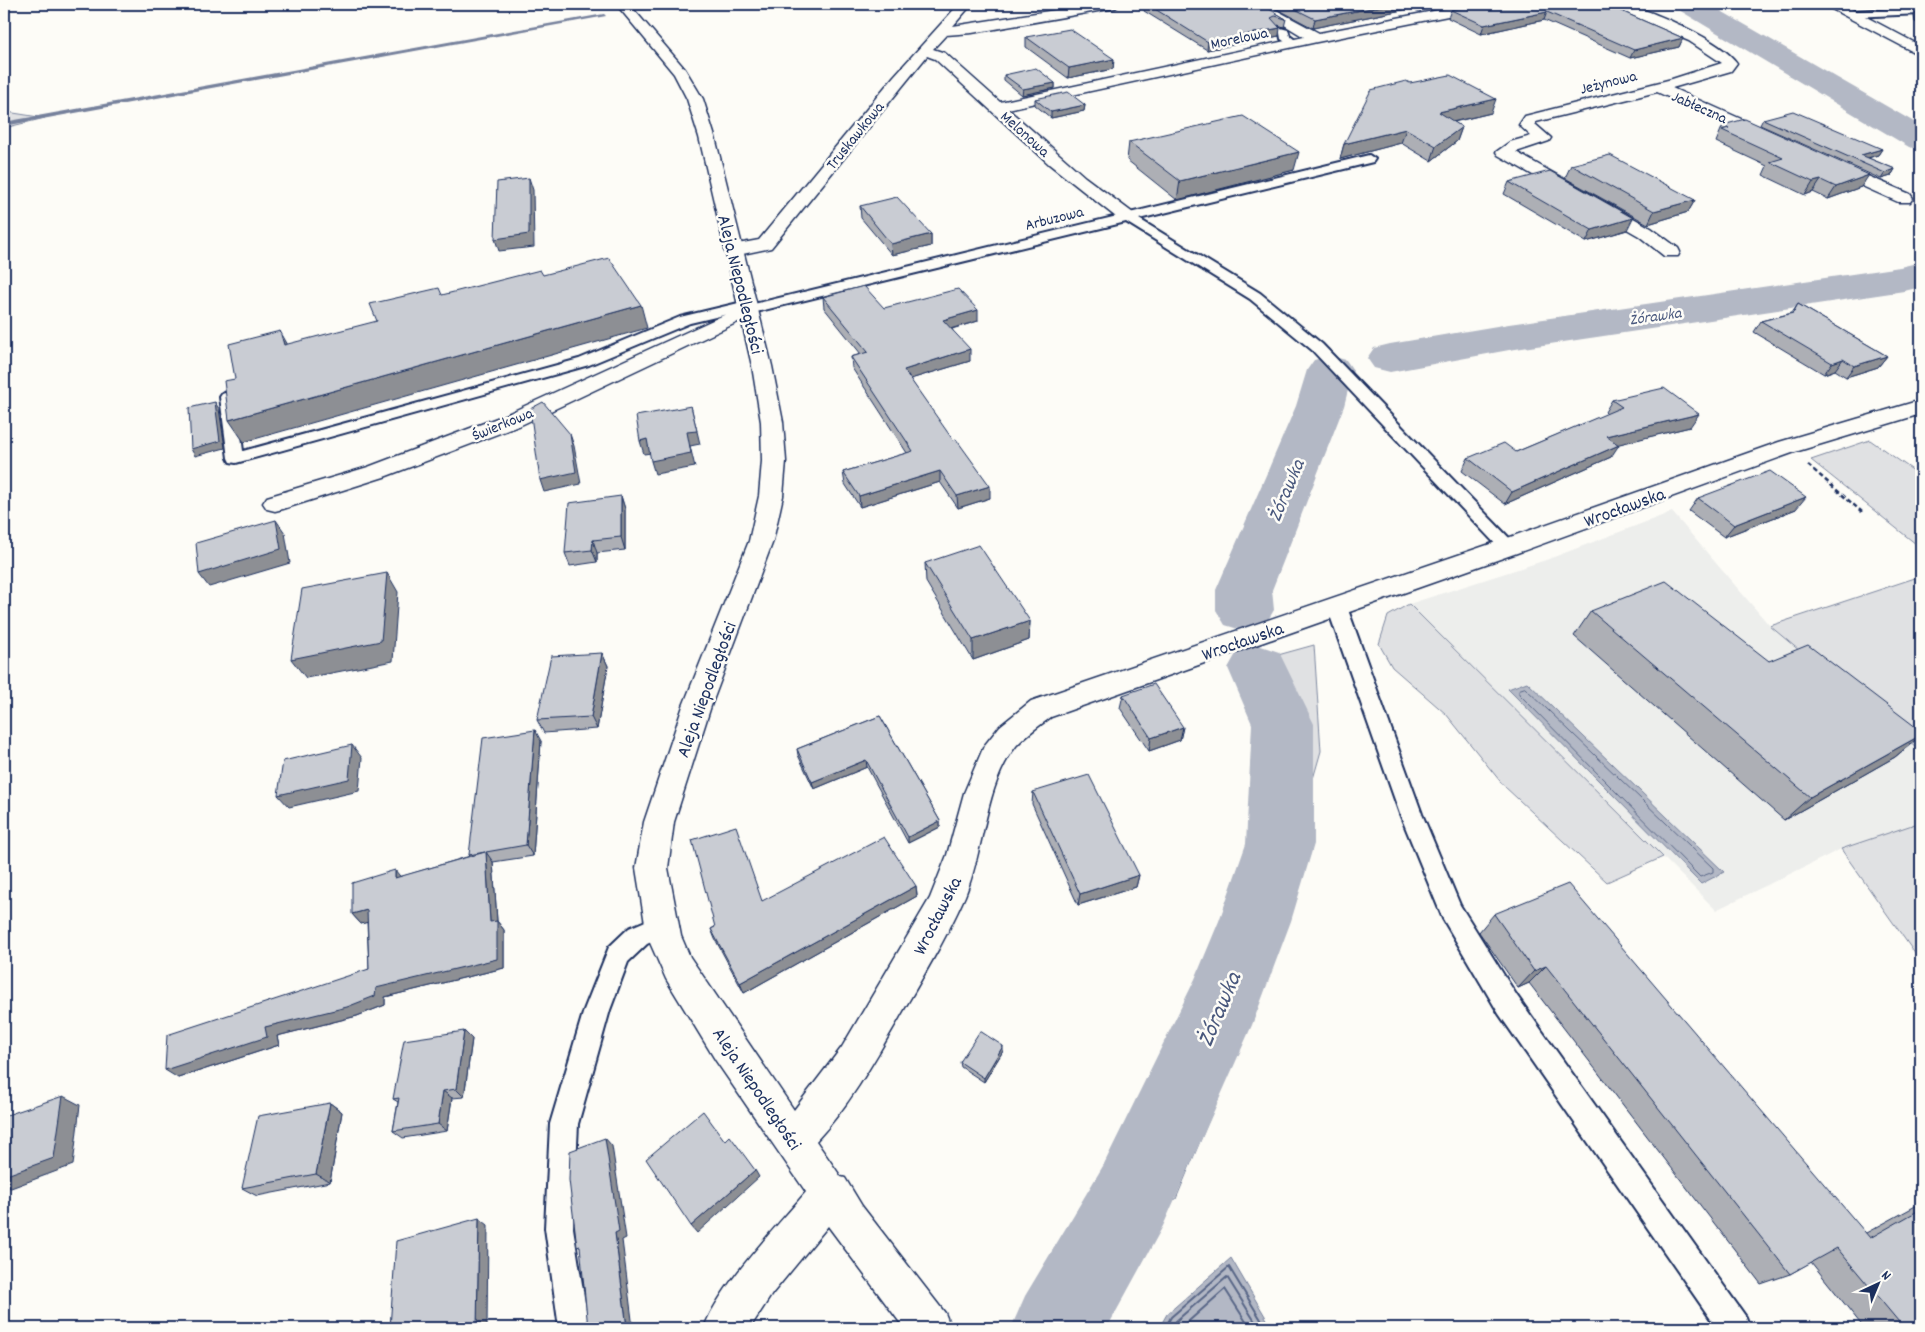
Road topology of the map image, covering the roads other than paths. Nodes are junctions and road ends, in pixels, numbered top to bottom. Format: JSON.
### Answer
{"nodes":[{"id":1,"x":622,"y":4,"type":"edge"},
{"id":2,"x":966,"y":4,"type":"edge"},
{"id":3,"x":1115,"y":4,"type":"edge"},
{"id":4,"x":1256,"y":4,"type":"edge"},
{"id":5,"x":1488,"y":4,"type":"edge"},
{"id":6,"x":1613,"y":4,"type":"edge"},
{"id":7,"x":1833,"y":4,"type":"edge"},
{"id":8,"x":1921,"y":11,"type":"edge"},
{"id":9,"x":1852,"y":14,"type":"junction"},
{"id":10,"x":1276,"y":28,"type":"edge"},
{"id":11,"x":942,"y":31,"type":"junction"},
{"id":12,"x":1317,"y":38,"type":"junction"},
{"id":13,"x":1294,"y":43,"type":"junction"},
{"id":14,"x":925,"y":51,"type":"junction"},
{"id":15,"x":1921,"y":52,"type":"edge"},
{"id":16,"x":1660,"y":88,"type":"junction"},
{"id":17,"x":998,"y":107,"type":"junction"},
{"id":18,"x":1787,"y":145,"type":"edge"},
{"id":19,"x":1814,"y":157,"type":"edge"},
{"id":20,"x":1369,"y":159,"type":"edge"},
{"id":21,"x":1904,"y":198,"type":"dead end"},
{"id":22,"x":1127,"y":217,"type":"junction"},
{"id":23,"x":733,"y":250,"type":"junction"},
{"id":24,"x":1671,"y":252,"type":"dead end"},
{"id":25,"x":747,"y":308,"type":"junction"},
{"id":26,"x":228,"y":392,"type":"edge"},
{"id":27,"x":1921,"y":407,"type":"edge"},
{"id":28,"x":275,"y":503,"type":"dead end"},
{"id":29,"x":1508,"y":548,"type":"junction"},
{"id":30,"x":1337,"y":607,"type":"junction"},
{"id":31,"x":662,"y":925,"type":"junction"},
{"id":32,"x":792,"y":1140,"type":"junction"},
{"id":33,"x":831,"y":1192,"type":"junction"},
{"id":34,"x":574,"y":1328,"type":"edge"},
{"id":35,"x":725,"y":1328,"type":"edge"},
{"id":36,"x":930,"y":1328,"type":"edge"},
{"id":37,"x":1735,"y":1328,"type":"edge"}],
"edges":[{"from":1,"to":23,"type":"street","name":"Aleja Niepodległości"},
{"from":2,"to":11,"type":"street","name":"Truskawkowa"},
{"from":3,"to":11,"type":"street"},
{"from":4,"to":12,"type":"street"},
{"from":5,"to":12,"type":"street","name":"Morelowa"},
{"from":6,"to":16,"type":"street","name":"Jeżynowa"},
{"from":7,"to":9,"type":"street"},
{"from":8,"to":9,"type":"lane"},
{"from":9,"to":15,"type":"street"},
{"from":10,"to":13,"type":"lane"},
{"from":11,"to":14,"type":"street","name":"Truskawkowa"},
{"from":12,"to":13,"type":"street","name":"Morelowa"},
{"from":13,"to":17,"type":"street","name":"Morelowa"},
{"from":14,"to":17,"type":"street","name":"Melonowa"},
{"from":14,"to":23,"type":"street","name":"Truskawkowa"},
{"from":16,"to":18,"type":"street","name":"Jabłeczna"},
{"from":16,"to":24,"type":"street","name":"Jeżynowa"},
{"from":17,"to":22,"type":"street","name":"Melonowa"},
{"from":19,"to":21,"type":"street"},
{"from":20,"to":22,"type":"lane","name":"Arbuzowa"},
{"from":22,"to":25,"type":"lane","name":"Arbuzowa"},
{"from":22,"to":29,"type":"lane"},
{"from":23,"to":25,"type":"street","name":"Aleja Niepodległości"},
{"from":25,"to":26,"type":"lane","name":"Arbuzowa"},
{"from":25,"to":28,"type":"street","name":"Świerkowa"},
{"from":25,"to":31,"type":"street","name":"Aleja Niepodległości"},
{"from":27,"to":29,"type":"street","name":"Wrocławska"},
{"from":29,"to":30,"type":"street","name":"Wrocławska"},
{"from":30,"to":32,"type":"street","name":"Wrocławska"},
{"from":30,"to":37,"type":"lane"},
{"from":31,"to":32,"type":"street","name":"Aleja Niepodległości"},
{"from":31,"to":34,"type":"lane"},
{"from":32,"to":33,"type":"street","name":"Aleja Niepodległości"},
{"from":33,"to":35,"type":"street"},
{"from":33,"to":36,"type":"street","name":"Aleja Niepodległości"}]}
